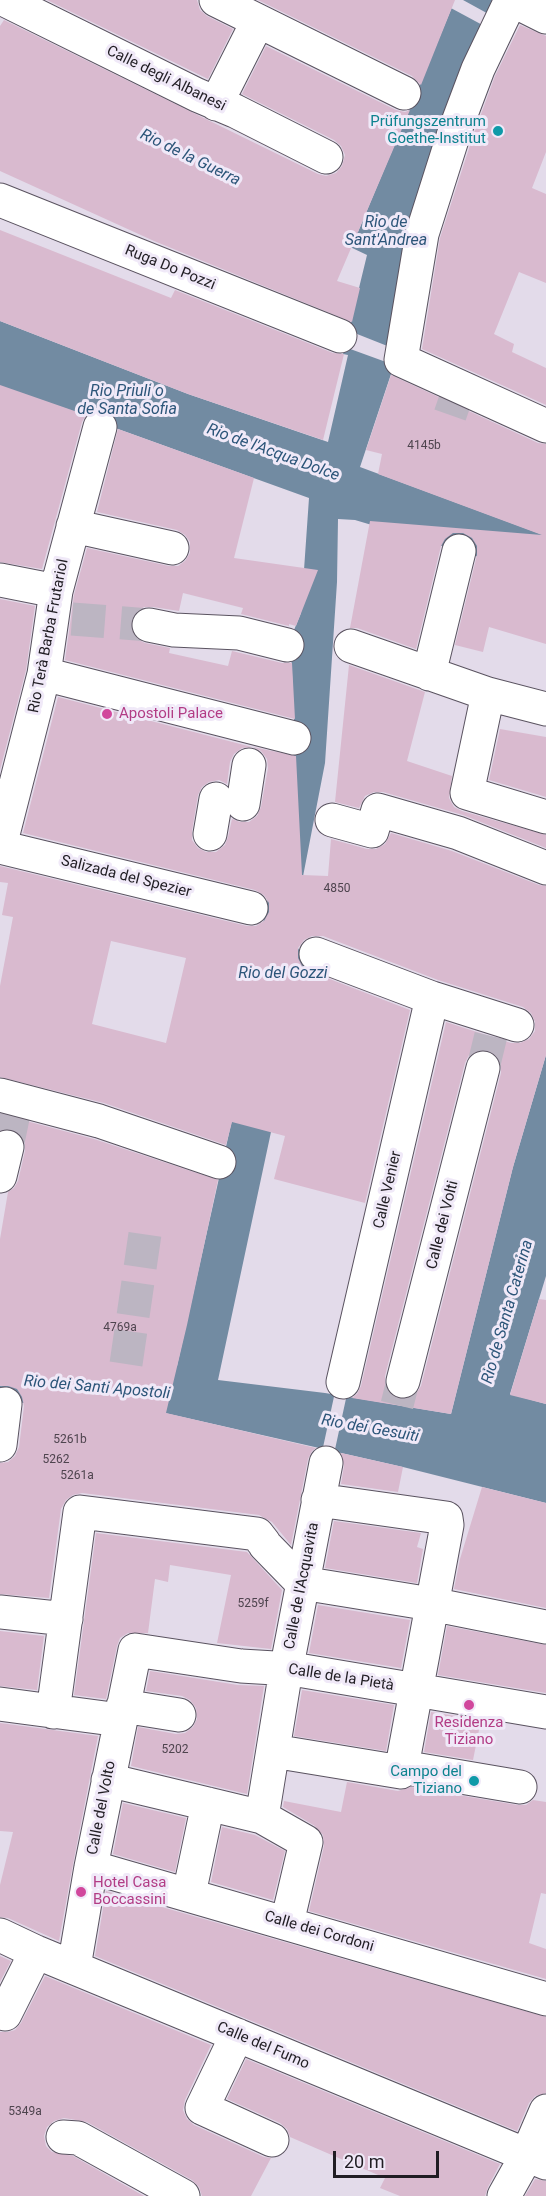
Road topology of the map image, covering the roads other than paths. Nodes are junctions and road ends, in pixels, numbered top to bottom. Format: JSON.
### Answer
{"nodes":[{"id":1,"x":7,"y":0,"type":"edge"},
{"id":2,"x":216,"y":0,"type":"edge"},
{"id":3,"x":512,"y":0,"type":"edge"},
{"id":4,"x":0,"y":11,"type":"edge"},
{"id":5,"x":546,"y":17,"type":"edge"},
{"id":6,"x":258,"y":21,"type":"junction"},
{"id":7,"x":404,"y":93,"type":"dead end"},
{"id":8,"x":216,"y":104,"type":"junction"},
{"id":9,"x":326,"y":157,"type":"dead end"},
{"id":10,"x":0,"y":200,"type":"edge"},
{"id":11,"x":340,"y":336,"type":"dead end"},
{"id":12,"x":546,"y":426,"type":"edge"},
{"id":13,"x":100,"y":427,"type":"dead end"},
{"id":14,"x":73,"y":526,"type":"junction"},
{"id":15,"x":172,"y":548,"type":"dead end"},
{"id":16,"x":459,"y":551,"type":"dead end"},
{"id":17,"x":0,"y":580,"type":"edge"},
{"id":18,"x":60,"y":609,"type":"junction"},
{"id":19,"x":149,"y":625,"type":"tunnel mouth"},
{"id":20,"x":287,"y":645,"type":"dead end"},
{"id":21,"x":351,"y":646,"type":"dead end"},
{"id":22,"x":44,"y":674,"type":"junction"},
{"id":23,"x":429,"y":674,"type":"junction"},
{"id":24,"x":488,"y":694,"type":"junction"},
{"id":25,"x":546,"y":709,"type":"edge"},
{"id":26,"x":294,"y":738,"type":"dead end"},
{"id":27,"x":249,"y":765,"type":"dead end"},
{"id":28,"x":467,"y":793,"type":"junction"},
{"id":29,"x":546,"y":817,"type":"edge"},
{"id":30,"x":332,"y":820,"type":"dead end"},
{"id":31,"x":456,"y":833,"type":"junction"},
{"id":32,"x":2,"y":834,"type":"edge"},
{"id":33,"x":210,"y":834,"type":"dead end"},
{"id":34,"x":546,"y":868,"type":"edge"},
{"id":35,"x":251,"y":908,"type":"dead end"},
{"id":36,"x":316,"y":954,"type":"dead end"},
{"id":37,"x":432,"y":998,"type":"junction"},
{"id":38,"x":502,"y":1025,"type":"dead end"},
{"id":39,"x":483,"y":1068,"type":"tunnel mouth"},
{"id":40,"x":0,"y":1095,"type":"edge"},
{"id":41,"x":219,"y":1162,"type":"dead end"},
{"id":42,"x":403,"y":1381,"type":"tunnel mouth"},
{"id":43,"x":343,"y":1382,"type":"dead end"},
{"id":44,"x":5,"y":1404,"type":"dead end"},
{"id":45,"x":0,"y":1444,"type":"edge"},
{"id":46,"x":326,"y":1463,"type":"dead end"},
{"id":47,"x":318,"y":1500,"type":"junction"},
{"id":48,"x":302,"y":1583,"type":"junction"},
{"id":49,"x":431,"y":1604,"type":"junction"},
{"id":50,"x":0,"y":1612,"type":"edge"},
{"id":51,"x":55,"y":1620,"type":"junction"},
{"id":52,"x":546,"y":1627,"type":"edge"},
{"id":53,"x":135,"y":1650,"type":"joint"},
{"id":54,"x":286,"y":1669,"type":"junction"},
{"id":55,"x":416,"y":1690,"type":"junction"},
{"id":56,"x":0,"y":1704,"type":"edge"},
{"id":57,"x":545,"y":1707,"type":"edge"},
{"id":58,"x":53,"y":1712,"type":"junction"},
{"id":59,"x":121,"y":1713,"type":"junction"},
{"id":60,"x":178,"y":1719,"type":"dead end"},
{"id":61,"x":273,"y":1748,"type":"junction"},
{"id":62,"x":402,"y":1767,"type":"junction"},
{"id":63,"x":108,"y":1780,"type":"junction"},
{"id":64,"x":520,"y":1787,"type":"dead end"},
{"id":65,"x":208,"y":1804,"type":"junction"},
{"id":66,"x":262,"y":1817,"type":"junction"},
{"id":67,"x":91,"y":1867,"type":"junction"},
{"id":68,"x":189,"y":1894,"type":"junction"},
{"id":69,"x":287,"y":1923,"type":"junction"},
{"id":70,"x":0,"y":1935,"type":"edge"},
{"id":71,"x":36,"y":1952,"type":"junction"},
{"id":72,"x":74,"y":1967,"type":"junction"},
{"id":73,"x":546,"y":1999,"type":"edge"},
{"id":74,"x":0,"y":2012,"type":"edge"},
{"id":75,"x":237,"y":2035,"type":"junction"},
{"id":76,"x":546,"y":2111,"type":"edge"},
{"id":77,"x":63,"y":2137,"type":"dead end"},
{"id":78,"x":272,"y":2140,"type":"dead end"},
{"id":79,"x":537,"y":2159,"type":"edge"},
{"id":80,"x":183,"y":2196,"type":"edge"},
{"id":81,"x":504,"y":2196,"type":"edge"}],
"edges":[{"from":1,"to":4,"type":"street"},
{"from":1,"to":8,"type":"street","name":"Calle degli Albanesi"},
{"from":2,"to":6,"type":"street"},
{"from":3,"to":5,"type":"street"},
{"from":3,"to":12,"type":"street"},
{"from":6,"to":7,"type":"street"},
{"from":6,"to":8,"type":"street"},
{"from":8,"to":9,"type":"street","name":"Calle degli Albanesi"},
{"from":10,"to":11,"type":"street","name":"Ruga Do Pozzi"},
{"from":13,"to":14,"type":"street","name":"Rio Terà Barba Frutariol"},
{"from":14,"to":15,"type":"street"},
{"from":14,"to":18,"type":"street","name":"Rio Terà Barba Frutariol"},
{"from":16,"to":23,"type":"street"},
{"from":17,"to":18,"type":"street"},
{"from":18,"to":22,"type":"street","name":"Rio Terà Barba Frutariol"},
{"from":19,"to":20,"type":"street"},
{"from":21,"to":23,"type":"street"},
{"from":22,"to":26,"type":"street"},
{"from":22,"to":32,"type":"street","name":"Rio Terà Barba Frutariol"},
{"from":23,"to":24,"type":"street"},
{"from":24,"to":25,"type":"street"},
{"from":24,"to":28,"type":"street"},
{"from":27,"to":33,"type":"street"},
{"from":28,"to":29,"type":"street"},
{"from":28,"to":31,"type":"street"},
{"from":30,"to":31,"type":"street"},
{"from":31,"to":34,"type":"street"},
{"from":32,"to":35,"type":"street","name":"Salizada del Spezier"},
{"from":36,"to":37,"type":"street"},
{"from":37,"to":38,"type":"street"},
{"from":37,"to":43,"type":"street","name":"Calle Venier"},
{"from":39,"to":42,"type":"street","name":"Calle dei Volti"},
{"from":40,"to":41,"type":"street"},
{"from":44,"to":45,"type":"street"},
{"from":46,"to":47,"type":"street","name":"Calle de l'Acquavita"},
{"from":47,"to":48,"type":"street","name":"Calle de l'Acquavita"},
{"from":47,"to":49,"type":"street"},
{"from":48,"to":49,"type":"street"},
{"from":48,"to":51,"type":"street"},
{"from":48,"to":54,"type":"street","name":"Calle de l'Acquavita"},
{"from":49,"to":52,"type":"street"},
{"from":49,"to":55,"type":"street"},
{"from":50,"to":51,"type":"street"},
{"from":51,"to":58,"type":"street"},
{"from":53,"to":54,"type":"street","name":"Calle de la Pietà"},
{"from":53,"to":59,"type":"street","name":"Calle del Volto"},
{"from":54,"to":55,"type":"street","name":"Calle de la Pietà"},
{"from":54,"to":61,"type":"street","name":"Calle de l'Acquavita"},
{"from":55,"to":57,"type":"street","name":"Calle de la Pietà"},
{"from":55,"to":62,"type":"street"},
{"from":56,"to":58,"type":"street"},
{"from":58,"to":59,"type":"street"},
{"from":59,"to":60,"type":"street"},
{"from":59,"to":63,"type":"street","name":"Calle del Volto"},
{"from":61,"to":62,"type":"street"},
{"from":61,"to":66,"type":"street","name":"Calle de l'Acquavita"},
{"from":62,"to":64,"type":"street"},
{"from":63,"to":65,"type":"street"},
{"from":63,"to":67,"type":"street","name":"Calle del Volto"},
{"from":65,"to":66,"type":"street"},
{"from":65,"to":68,"type":"street"},
{"from":66,"to":69,"type":"street"},
{"from":67,"to":68,"type":"street","name":"Calle dei Cordoni"},
{"from":67,"to":72,"type":"street","name":"Calle del Volto"},
{"from":68,"to":69,"type":"street","name":"Calle dei Cordoni"},
{"from":69,"to":73,"type":"street","name":"Calle dei Cordoni"},
{"from":70,"to":71,"type":"street","name":"Calle del Fumo"},
{"from":71,"to":72,"type":"street","name":"Calle del Fumo"},
{"from":71,"to":74,"type":"street"},
{"from":72,"to":75,"type":"street","name":"Calle del Fumo"},
{"from":75,"to":78,"type":"street"},
{"from":75,"to":79,"type":"street","name":"Calle del Fumo"},
{"from":76,"to":79,"type":"street"},
{"from":77,"to":80,"type":"street"},
{"from":79,"to":81,"type":"street"}]}
